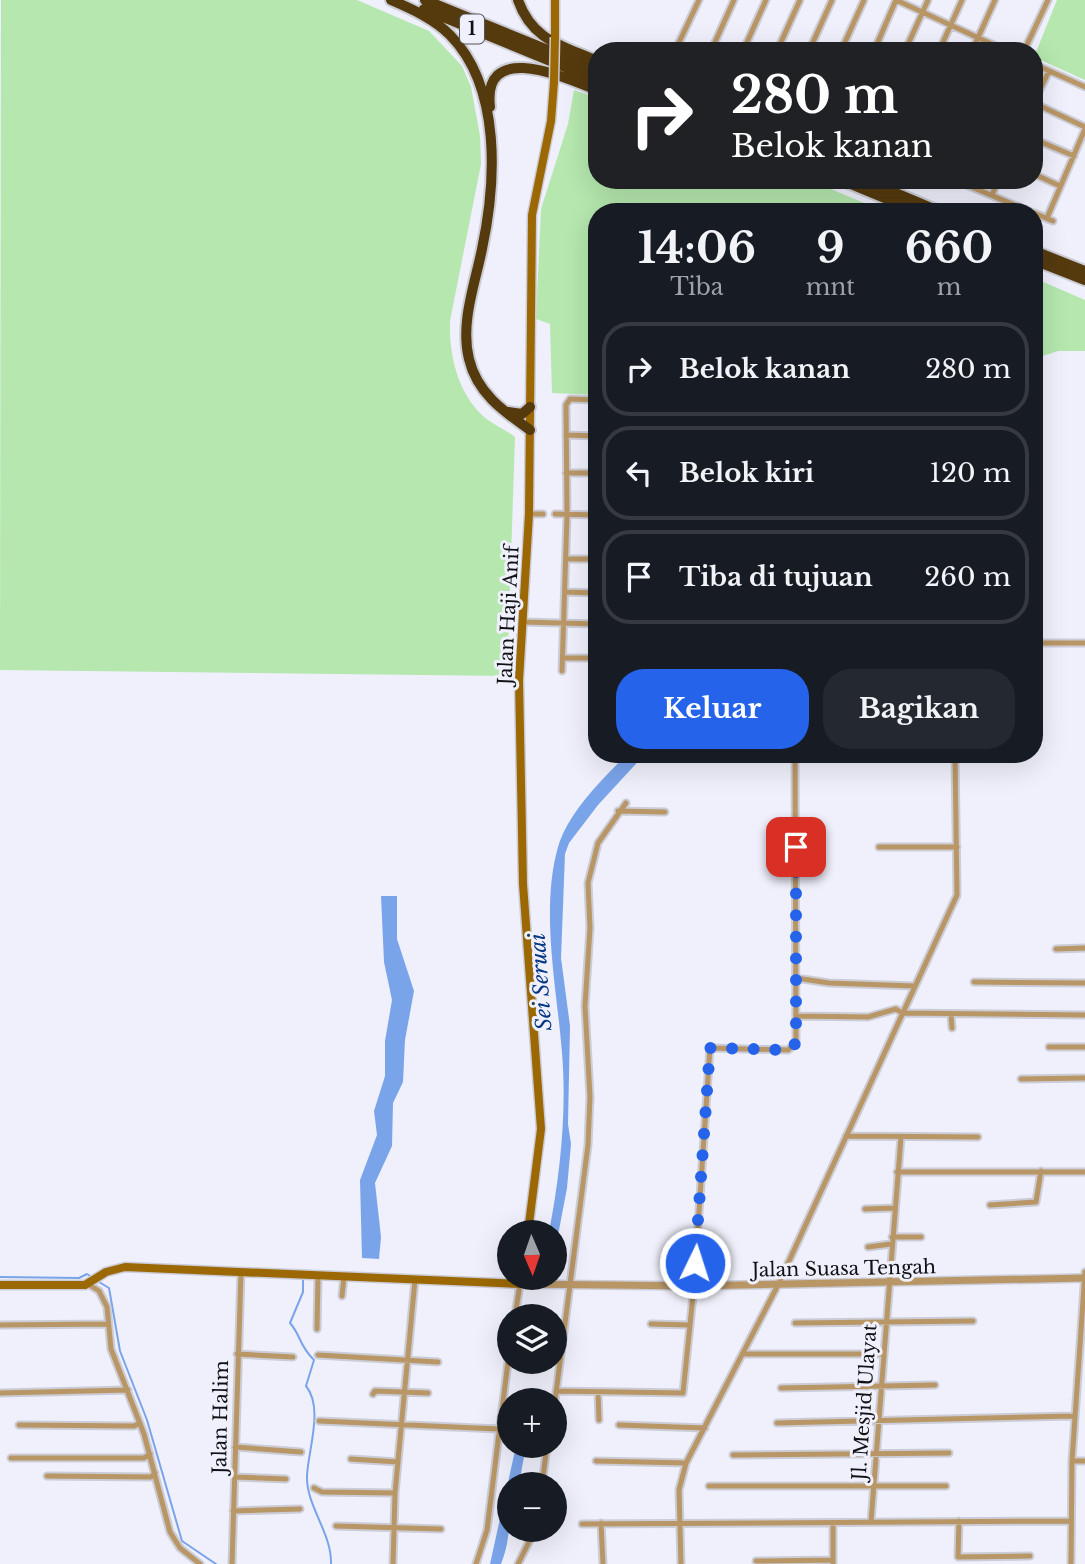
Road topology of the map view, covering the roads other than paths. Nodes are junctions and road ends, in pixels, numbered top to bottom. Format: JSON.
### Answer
{"nodes":[{"id":1,"x":391,"y":0,"type":"edge"},
{"id":2,"x":401,"y":0,"type":"edge"},
{"id":3,"x":425,"y":0,"type":"edge"},
{"id":4,"x":518,"y":0,"type":"edge"},
{"id":5,"x":555,"y":0,"type":"edge"},
{"id":6,"x":699,"y":0,"type":"edge"},
{"id":7,"x":734,"y":0,"type":"edge"},
{"id":8,"x":766,"y":0,"type":"edge"},
{"id":9,"x":800,"y":0,"type":"edge"},
{"id":10,"x":832,"y":0,"type":"edge"},
{"id":11,"x":864,"y":0,"type":"edge"},
{"id":12,"x":896,"y":0,"type":"edge"},
{"id":13,"x":928,"y":0,"type":"edge"},
{"id":14,"x":962,"y":0,"type":"edge"},
{"id":15,"x":995,"y":0,"type":"edge"},
{"id":16,"x":1048,"y":0,"type":"edge"},
{"id":17,"x":922,"y":12,"type":"junction"},
{"id":18,"x":951,"y":26,"type":"junction"},
{"id":19,"x":978,"y":38,"type":"junction"},
{"id":20,"x":680,"y":42,"type":"edge"},
{"id":21,"x":715,"y":42,"type":"edge"},
{"id":22,"x":747,"y":42,"type":"edge"},
{"id":23,"x":781,"y":42,"type":"edge"},
{"id":24,"x":813,"y":42,"type":"edge"},
{"id":25,"x":845,"y":42,"type":"edge"},
{"id":26,"x":878,"y":42,"type":"edge"},
{"id":27,"x":909,"y":42,"type":"edge"},
{"id":28,"x":943,"y":42,"type":"edge"},
{"id":29,"x":976,"y":42,"type":"edge"},
{"id":30,"x":987,"y":42,"type":"edge"},
{"id":31,"x":1028,"y":42,"type":"edge"},
{"id":32,"x":588,"y":57,"type":"edge"},
{"id":33,"x":588,"y":66,"type":"edge"},
{"id":34,"x":1043,"y":68,"type":"edge"},
{"id":35,"x":1049,"y":71,"type":"junction"},
{"id":36,"x":588,"y":76,"type":"edge"},
{"id":37,"x":1043,"y":84,"type":"edge"},
{"id":38,"x":588,"y":87,"type":"edge"},
{"id":39,"x":1085,"y":87,"type":"edge"},
{"id":40,"x":1043,"y":107,"type":"edge"},
{"id":41,"x":1085,"y":128,"type":"edge"},
{"id":42,"x":1043,"y":143,"type":"edge"},
{"id":43,"x":1074,"y":156,"type":"junction"},
{"id":44,"x":1043,"y":178,"type":"edge"},
{"id":45,"x":1060,"y":186,"type":"junction"},
{"id":46,"x":863,"y":189,"type":"edge"},
{"id":47,"x":886,"y":189,"type":"edge"},
{"id":48,"x":975,"y":189,"type":"edge"},
{"id":49,"x":995,"y":189,"type":"edge"},
{"id":50,"x":992,"y":195,"type":"junction"},
{"id":51,"x":896,"y":203,"type":"edge"},
{"id":52,"x":920,"y":203,"type":"edge"},
{"id":53,"x":1011,"y":203,"type":"edge"},
{"id":54,"x":1043,"y":217,"type":"edge"},
{"id":55,"x":1043,"y":254,"type":"edge"},
{"id":56,"x":1043,"y":264,"type":"edge"},
{"id":57,"x":1085,"y":271,"type":"edge"},
{"id":58,"x":1085,"y":280,"type":"edge"},
{"id":59,"x":588,"y":400,"type":"edge"},
{"id":60,"x":530,"y":407,"type":"junction"},
{"id":61,"x":530,"y":430,"type":"junction"},
{"id":62,"x":566,"y":435,"type":"junction"},
{"id":63,"x":588,"y":436,"type":"edge"},
{"id":64,"x":566,"y":473,"type":"junction"},
{"id":65,"x":588,"y":473,"type":"edge"},
{"id":66,"x":529,"y":514,"type":"junction"},
{"id":67,"x":543,"y":514,"type":"dead end"},
{"id":68,"x":555,"y":514,"type":"dead end"},
{"id":69,"x":567,"y":514,"type":"junction"},
{"id":70,"x":588,"y":515,"type":"edge"},
{"id":71,"x":566,"y":559,"type":"junction"},
{"id":72,"x":588,"y":559,"type":"edge"},
{"id":73,"x":565,"y":592,"type":"junction"},
{"id":74,"x":588,"y":593,"type":"edge"},
{"id":75,"x":523,"y":622,"type":"junction"},
{"id":76,"x":564,"y":624,"type":"junction"},
{"id":77,"x":588,"y":624,"type":"edge"},
{"id":78,"x":1043,"y":643,"type":"edge"},
{"id":79,"x":1085,"y":643,"type":"edge"},
{"id":80,"x":563,"y":658,"type":"junction"},
{"id":81,"x":588,"y":658,"type":"edge"},
{"id":82,"x":562,"y":671,"type":"dead end"},
{"id":83,"x":795,"y":763,"type":"edge"},
{"id":84,"x":955,"y":763,"type":"edge"},
{"id":85,"x":626,"y":803,"type":"dead end"},
{"id":86,"x":618,"y":811,"type":"junction"},
{"id":87,"x":666,"y":812,"type":"dead end"},
{"id":88,"x":879,"y":847,"type":"dead end"},
{"id":89,"x":957,"y":847,"type":"junction"},
{"id":90,"x":1085,"y":948,"type":"edge"},
{"id":91,"x":1056,"y":949,"type":"dead end"},
{"id":92,"x":796,"y":978,"type":"junction"},
{"id":93,"x":974,"y":982,"type":"dead end"},
{"id":94,"x":1085,"y":983,"type":"edge"},
{"id":95,"x":914,"y":986,"type":"junction"},
{"id":96,"x":902,"y":1013,"type":"junction"},
{"id":97,"x":1085,"y":1014,"type":"edge"},
{"id":98,"x":951,"y":1015,"type":"junction"},
{"id":99,"x":796,"y":1016,"type":"junction"},
{"id":100,"x":952,"y":1028,"type":"dead end"},
{"id":101,"x":1049,"y":1047,"type":"dead end"},
{"id":102,"x":1085,"y":1047,"type":"edge"},
{"id":103,"x":1085,"y":1078,"type":"edge"},
{"id":104,"x":1021,"y":1079,"type":"dead end"},
{"id":105,"x":846,"y":1136,"type":"junction"},
{"id":106,"x":901,"y":1137,"type":"junction"},
{"id":107,"x":978,"y":1137,"type":"dead end"},
{"id":108,"x":1041,"y":1171,"type":"junction"},
{"id":109,"x":897,"y":1172,"type":"junction"},
{"id":110,"x":1085,"y":1172,"type":"edge"},
{"id":111,"x":990,"y":1205,"type":"dead end"},
{"id":112,"x":894,"y":1208,"type":"junction"},
{"id":113,"x":865,"y":1209,"type":"dead end"},
{"id":114,"x":530,"y":1220,"type":"edge"},
{"id":115,"x":921,"y":1237,"type":"dead end"},
{"id":116,"x":891,"y":1240,"type":"junction"},
{"id":117,"x":868,"y":1247,"type":"dead end"},
{"id":118,"x":241,"y":1272,"type":"junction"},
{"id":119,"x":1085,"y":1272,"type":"edge"},
{"id":120,"x":318,"y":1276,"type":"junction"},
{"id":121,"x":344,"y":1277,"type":"junction"},
{"id":122,"x":1085,"y":1278,"type":"edge"},
{"id":123,"x":415,"y":1280,"type":"junction"},
{"id":124,"x":93,"y":1281,"type":"junction"},
{"id":125,"x":497,"y":1281,"type":"edge"},
{"id":126,"x":888,"y":1283,"type":"junction"},
{"id":127,"x":0,"y":1285,"type":"edge"},
{"id":128,"x":778,"y":1285,"type":"junction"},
{"id":129,"x":567,"y":1286,"type":"edge"},
{"id":130,"x":571,"y":1286,"type":"junction"},
{"id":131,"x":694,"y":1286,"type":"junction"},
{"id":132,"x":342,"y":1296,"type":"dead end"},
{"id":133,"x":973,"y":1321,"type":"dead end"},
{"id":134,"x":886,"y":1322,"type":"junction"},
{"id":135,"x":795,"y":1323,"type":"dead end"},
{"id":136,"x":108,"y":1324,"type":"junction"},
{"id":137,"x":651,"y":1324,"type":"dead end"},
{"id":138,"x":0,"y":1325,"type":"edge"},
{"id":139,"x":689,"y":1325,"type":"junction"},
{"id":140,"x":317,"y":1329,"type":"dead end"},
{"id":141,"x":1082,"y":1331,"type":"edge"},
{"id":142,"x":237,"y":1354,"type":"junction"},
{"id":143,"x":884,"y":1354,"type":"junction"},
{"id":144,"x":318,"y":1355,"type":"dead end"},
{"id":145,"x":746,"y":1355,"type":"junction"},
{"id":146,"x":293,"y":1357,"type":"dead end"},
{"id":147,"x":409,"y":1360,"type":"junction"},
{"id":148,"x":438,"y":1362,"type":"dead end"},
{"id":149,"x":935,"y":1385,"type":"dead end"},
{"id":150,"x":556,"y":1388,"type":"edge"},
{"id":151,"x":781,"y":1388,"type":"dead end"},
{"id":152,"x":881,"y":1388,"type":"junction"},
{"id":153,"x":128,"y":1390,"type":"junction"},
{"id":154,"x":406,"y":1392,"type":"junction"},
{"id":155,"x":567,"y":1392,"type":"edge"},
{"id":156,"x":0,"y":1393,"type":"edge"},
{"id":157,"x":428,"y":1393,"type":"dead end"},
{"id":158,"x":598,"y":1393,"type":"junction"},
{"id":159,"x":373,"y":1394,"type":"dead end"},
{"id":160,"x":1074,"y":1416,"type":"junction"},
{"id":161,"x":599,"y":1420,"type":"dead end"},
{"id":162,"x":319,"y":1421,"type":"dead end"},
{"id":163,"x":879,"y":1421,"type":"junction"},
{"id":164,"x":140,"y":1423,"type":"junction"},
{"id":165,"x":777,"y":1423,"type":"dead end"},
{"id":166,"x":19,"y":1425,"type":"dead end"},
{"id":167,"x":619,"y":1425,"type":"dead end"},
{"id":168,"x":402,"y":1427,"type":"junction"},
{"id":169,"x":705,"y":1428,"type":"junction"},
{"id":170,"x":497,"y":1429,"type":"edge"},
{"id":171,"x":497,"y":1446,"type":"edge"},
{"id":172,"x":234,"y":1447,"type":"junction"},
{"id":173,"x":301,"y":1452,"type":"dead end"},
{"id":174,"x":949,"y":1453,"type":"dead end"},
{"id":175,"x":150,"y":1454,"type":"junction"},
{"id":176,"x":877,"y":1454,"type":"junction"},
{"id":177,"x":733,"y":1455,"type":"dead end"},
{"id":178,"x":11,"y":1458,"type":"dead end"},
{"id":179,"x":351,"y":1459,"type":"dead end"},
{"id":180,"x":596,"y":1461,"type":"dead end"},
{"id":181,"x":1072,"y":1461,"type":"junction"},
{"id":182,"x":1085,"y":1461,"type":"edge"},
{"id":183,"x":398,"y":1462,"type":"junction"},
{"id":184,"x":686,"y":1464,"type":"junction"},
{"id":185,"x":155,"y":1473,"type":"junction"},
{"id":186,"x":47,"y":1476,"type":"dead end"},
{"id":187,"x":234,"y":1478,"type":"junction"},
{"id":188,"x":286,"y":1479,"type":"dead end"},
{"id":189,"x":709,"y":1486,"type":"dead end"},
{"id":190,"x":946,"y":1486,"type":"dead end"},
{"id":191,"x":874,"y":1487,"type":"junction"},
{"id":192,"x":314,"y":1488,"type":"dead end"},
{"id":193,"x":395,"y":1493,"type":"junction"},
{"id":194,"x":300,"y":1509,"type":"dead end"},
{"id":195,"x":233,"y":1511,"type":"junction"},
{"id":196,"x":959,"y":1521,"type":"junction"},
{"id":197,"x":1070,"y":1521,"type":"junction"},
{"id":198,"x":680,"y":1522,"type":"junction"},
{"id":199,"x":871,"y":1522,"type":"junction"},
{"id":200,"x":601,"y":1523,"type":"junction"},
{"id":201,"x":833,"y":1523,"type":"junction"},
{"id":202,"x":582,"y":1524,"type":"dead end"},
{"id":203,"x":336,"y":1526,"type":"dead end"},
{"id":204,"x":393,"y":1528,"type":"junction"},
{"id":205,"x":441,"y":1529,"type":"dead end"},
{"id":206,"x":529,"y":1542,"type":"edge"},
{"id":207,"x":1030,"y":1556,"type":"dead end"},
{"id":208,"x":755,"y":1561,"type":"dead end"},
{"id":209,"x":833,"y":1562,"type":"edge"},
{"id":210,"x":200,"y":1564,"type":"edge"},
{"id":211,"x":232,"y":1564,"type":"edge"},
{"id":212,"x":393,"y":1564,"type":"edge"},
{"id":213,"x":477,"y":1564,"type":"edge"},
{"id":214,"x":518,"y":1564,"type":"edge"},
{"id":215,"x":603,"y":1564,"type":"edge"},
{"id":216,"x":681,"y":1564,"type":"edge"},
{"id":217,"x":1071,"y":1564,"type":"edge"}],
"edges":[{"from":1,"to":61,"type":"highway"},
{"from":2,"to":36,"type":"highway","number":"1"},
{"from":3,"to":33,"type":"highway","number":"1"},
{"from":4,"to":32,"type":"highway"},
{"from":5,"to":60,"type":"main road","name":"Jalan Haji Anif","bridge":true},
{"from":6,"to":20,"type":"street"},
{"from":7,"to":21,"type":"street"},
{"from":8,"to":22,"type":"street"},
{"from":9,"to":23,"type":"street"},
{"from":10,"to":24,"type":"street"},
{"from":11,"to":25,"type":"street"},
{"from":12,"to":17,"type":"street"},
{"from":12,"to":26,"type":"street"},
{"from":13,"to":17,"type":"street"},
{"from":14,"to":18,"type":"street"},
{"from":15,"to":19,"type":"street"},
{"from":16,"to":31,"type":"street"},
{"from":17,"to":18,"type":"street"},
{"from":17,"to":27,"type":"street"},
{"from":18,"to":19,"type":"street"},
{"from":18,"to":28,"type":"street"},
{"from":19,"to":29,"type":"street"},
{"from":19,"to":30,"type":"street"},
{"from":34,"to":35,"type":"street"},
{"from":35,"to":37,"type":"street"},
{"from":35,"to":39,"type":"street"},
{"from":38,"to":60,"type":"highway"},
{"from":40,"to":41,"type":"street"},
{"from":41,"to":43,"type":"street"},
{"from":42,"to":43,"type":"street"},
{"from":43,"to":45,"type":"street"},
{"from":44,"to":45,"type":"street"},
{"from":45,"to":54,"type":"street"},
{"from":46,"to":51,"type":"highway"},
{"from":47,"to":52,"type":"highway"},
{"from":48,"to":50,"type":"street"},
{"from":49,"to":50,"type":"street"},
{"from":50,"to":53,"type":"street"},
{"from":55,"to":57,"type":"highway"},
{"from":56,"to":58,"type":"highway"},
{"from":59,"to":62,"type":"street"},
{"from":60,"to":61,"type":"main road","name":"Jalan Haji Anif"},
{"from":61,"to":66,"type":"main road","name":"Jalan Haji Anif"},
{"from":62,"to":63,"type":"street"},
{"from":62,"to":64,"type":"street"},
{"from":64,"to":65,"type":"street"},
{"from":64,"to":69,"type":"street"},
{"from":66,"to":67,"type":"street"},
{"from":66,"to":75,"type":"main road","name":"Jalan Haji Anif"},
{"from":68,"to":69,"type":"street"},
{"from":69,"to":70,"type":"street"},
{"from":69,"to":71,"type":"street"},
{"from":71,"to":72,"type":"street"},
{"from":71,"to":73,"type":"street"},
{"from":73,"to":74,"type":"street"},
{"from":73,"to":76,"type":"street"},
{"from":75,"to":76,"type":"street"},
{"from":75,"to":114,"type":"main road","name":"Jalan Haji Anif"},
{"from":76,"to":77,"type":"street"},
{"from":76,"to":80,"type":"street"},
{"from":78,"to":79,"type":"street"},
{"from":80,"to":81,"type":"street"},
{"from":80,"to":82,"type":"street"},
{"from":83,"to":92,"type":"street"},
{"from":84,"to":89,"type":"street"},
{"from":85,"to":86,"type":"street"},
{"from":86,"to":87,"type":"street"},
{"from":86,"to":130,"type":"street"},
{"from":88,"to":89,"type":"street"},
{"from":89,"to":95,"type":"street"},
{"from":90,"to":91,"type":"street"},
{"from":92,"to":95,"type":"street"},
{"from":92,"to":99,"type":"street"},
{"from":93,"to":94,"type":"street"},
{"from":95,"to":96,"type":"street"},
{"from":96,"to":98,"type":"street"},
{"from":96,"to":99,"type":"street"},
{"from":96,"to":105,"type":"street"},
{"from":97,"to":98,"type":"street"},
{"from":98,"to":100,"type":"street"},
{"from":99,"to":131,"type":"street"},
{"from":101,"to":102,"type":"street"},
{"from":103,"to":104,"type":"street"},
{"from":105,"to":106,"type":"street"},
{"from":105,"to":128,"type":"street"},
{"from":106,"to":107,"type":"street"},
{"from":106,"to":109,"type":"street","name":"Jl. Mesjid Ulayat"},
{"from":108,"to":109,"type":"street"},
{"from":108,"to":110,"type":"street"},
{"from":108,"to":111,"type":"street"},
{"from":109,"to":112,"type":"street","name":"Jl. Mesjid Ulayat"},
{"from":112,"to":113,"type":"street"},
{"from":112,"to":116,"type":"street","name":"Jl. Mesjid Ulayat"},
{"from":115,"to":116,"type":"street"},
{"from":116,"to":117,"type":"street"},
{"from":116,"to":126,"type":"street","name":"Jl. Mesjid Ulayat"},
{"from":118,"to":120,"type":"main road"},
{"from":118,"to":124,"type":"main road"},
{"from":118,"to":142,"type":"street","name":"Jalan Halim"},
{"from":119,"to":122,"type":"street"},
{"from":120,"to":121,"type":"main road"},
{"from":120,"to":140,"type":"street"},
{"from":121,"to":123,"type":"main road"},
{"from":121,"to":132,"type":"street"},
{"from":122,"to":126,"type":"street","name":"Jalan Suasa Tengah"},
{"from":122,"to":141,"type":"street"},
{"from":123,"to":125,"type":"main road"},
{"from":123,"to":147,"type":"street"},
{"from":124,"to":127,"type":"main road"},
{"from":124,"to":136,"type":"street"},
{"from":126,"to":128,"type":"street","name":"Jalan Suasa Tengah"},
{"from":126,"to":134,"type":"street","name":"Jl. Mesjid Ulayat"},
{"from":128,"to":131,"type":"street","name":"Jalan Suasa Tengah"},
{"from":128,"to":145,"type":"street"},
{"from":129,"to":130,"type":"street","name":"Jalan Suasa Tengah"},
{"from":130,"to":131,"type":"street","name":"Jalan Suasa Tengah"},
{"from":130,"to":150,"type":"street"},
{"from":131,"to":139,"type":"street"},
{"from":133,"to":134,"type":"street"},
{"from":134,"to":135,"type":"street"},
{"from":134,"to":143,"type":"street","name":"Jl. Mesjid Ulayat"},
{"from":136,"to":138,"type":"street"},
{"from":136,"to":153,"type":"street"},
{"from":137,"to":139,"type":"street"},
{"from":139,"to":158,"type":"street"},
{"from":141,"to":160,"type":"street"},
{"from":142,"to":146,"type":"street"},
{"from":142,"to":172,"type":"street","name":"Jalan Halim"},
{"from":143,"to":145,"type":"street"},
{"from":143,"to":152,"type":"street","name":"Jl. Mesjid Ulayat"},
{"from":144,"to":147,"type":"street"},
{"from":145,"to":169,"type":"street"},
{"from":147,"to":148,"type":"street"},
{"from":147,"to":154,"type":"street"},
{"from":149,"to":152,"type":"street"},
{"from":151,"to":152,"type":"street"},
{"from":152,"to":163,"type":"street","name":"Jl. Mesjid Ulayat"},
{"from":153,"to":156,"type":"street"},
{"from":153,"to":164,"type":"street"},
{"from":154,"to":157,"type":"street"},
{"from":154,"to":159,"type":"street"},
{"from":154,"to":168,"type":"street"},
{"from":155,"to":158,"type":"street"},
{"from":158,"to":161,"type":"street"},
{"from":160,"to":163,"type":"street"},
{"from":160,"to":181,"type":"street"},
{"from":162,"to":168,"type":"street"},
{"from":163,"to":165,"type":"street"},
{"from":163,"to":176,"type":"street","name":"Jl. Mesjid Ulayat"},
{"from":164,"to":166,"type":"street"},
{"from":164,"to":175,"type":"street"},
{"from":167,"to":169,"type":"street"},
{"from":168,"to":170,"type":"street"},
{"from":168,"to":183,"type":"street"},
{"from":169,"to":184,"type":"street"},
{"from":171,"to":213,"type":"street"},
{"from":172,"to":173,"type":"street"},
{"from":172,"to":187,"type":"street","name":"Jalan Halim"},
{"from":174,"to":176,"type":"street"},
{"from":175,"to":178,"type":"street"},
{"from":175,"to":185,"type":"street"},
{"from":176,"to":177,"type":"street"},
{"from":176,"to":191,"type":"street","name":"Jl. Mesjid Ulayat"},
{"from":179,"to":183,"type":"street"},
{"from":180,"to":184,"type":"street"},
{"from":181,"to":182,"type":"street"},
{"from":181,"to":197,"type":"street"},
{"from":183,"to":193,"type":"street"},
{"from":184,"to":198,"type":"street"},
{"from":185,"to":186,"type":"street"},
{"from":185,"to":210,"type":"street"},
{"from":187,"to":188,"type":"street"},
{"from":187,"to":195,"type":"street","name":"Jalan Halim"},
{"from":189,"to":191,"type":"street"},
{"from":190,"to":191,"type":"street"},
{"from":191,"to":199,"type":"street","name":"Jl. Mesjid Ulayat"},
{"from":192,"to":193,"type":"street"},
{"from":193,"to":204,"type":"street"},
{"from":194,"to":195,"type":"street"},
{"from":195,"to":211,"type":"street","name":"Jalan Halim"},
{"from":196,"to":197,"type":"street"},
{"from":196,"to":199,"type":"street"},
{"from":196,"to":207,"type":"street"},
{"from":197,"to":217,"type":"street"},
{"from":198,"to":200,"type":"street"},
{"from":198,"to":201,"type":"street"},
{"from":198,"to":216,"type":"street"},
{"from":199,"to":201,"type":"street"},
{"from":200,"to":202,"type":"street"},
{"from":200,"to":215,"type":"street"},
{"from":201,"to":209,"type":"street"},
{"from":203,"to":204,"type":"street"},
{"from":204,"to":205,"type":"street"},
{"from":204,"to":212,"type":"street"},
{"from":206,"to":214,"type":"street"},
{"from":208,"to":209,"type":"street"}]}
